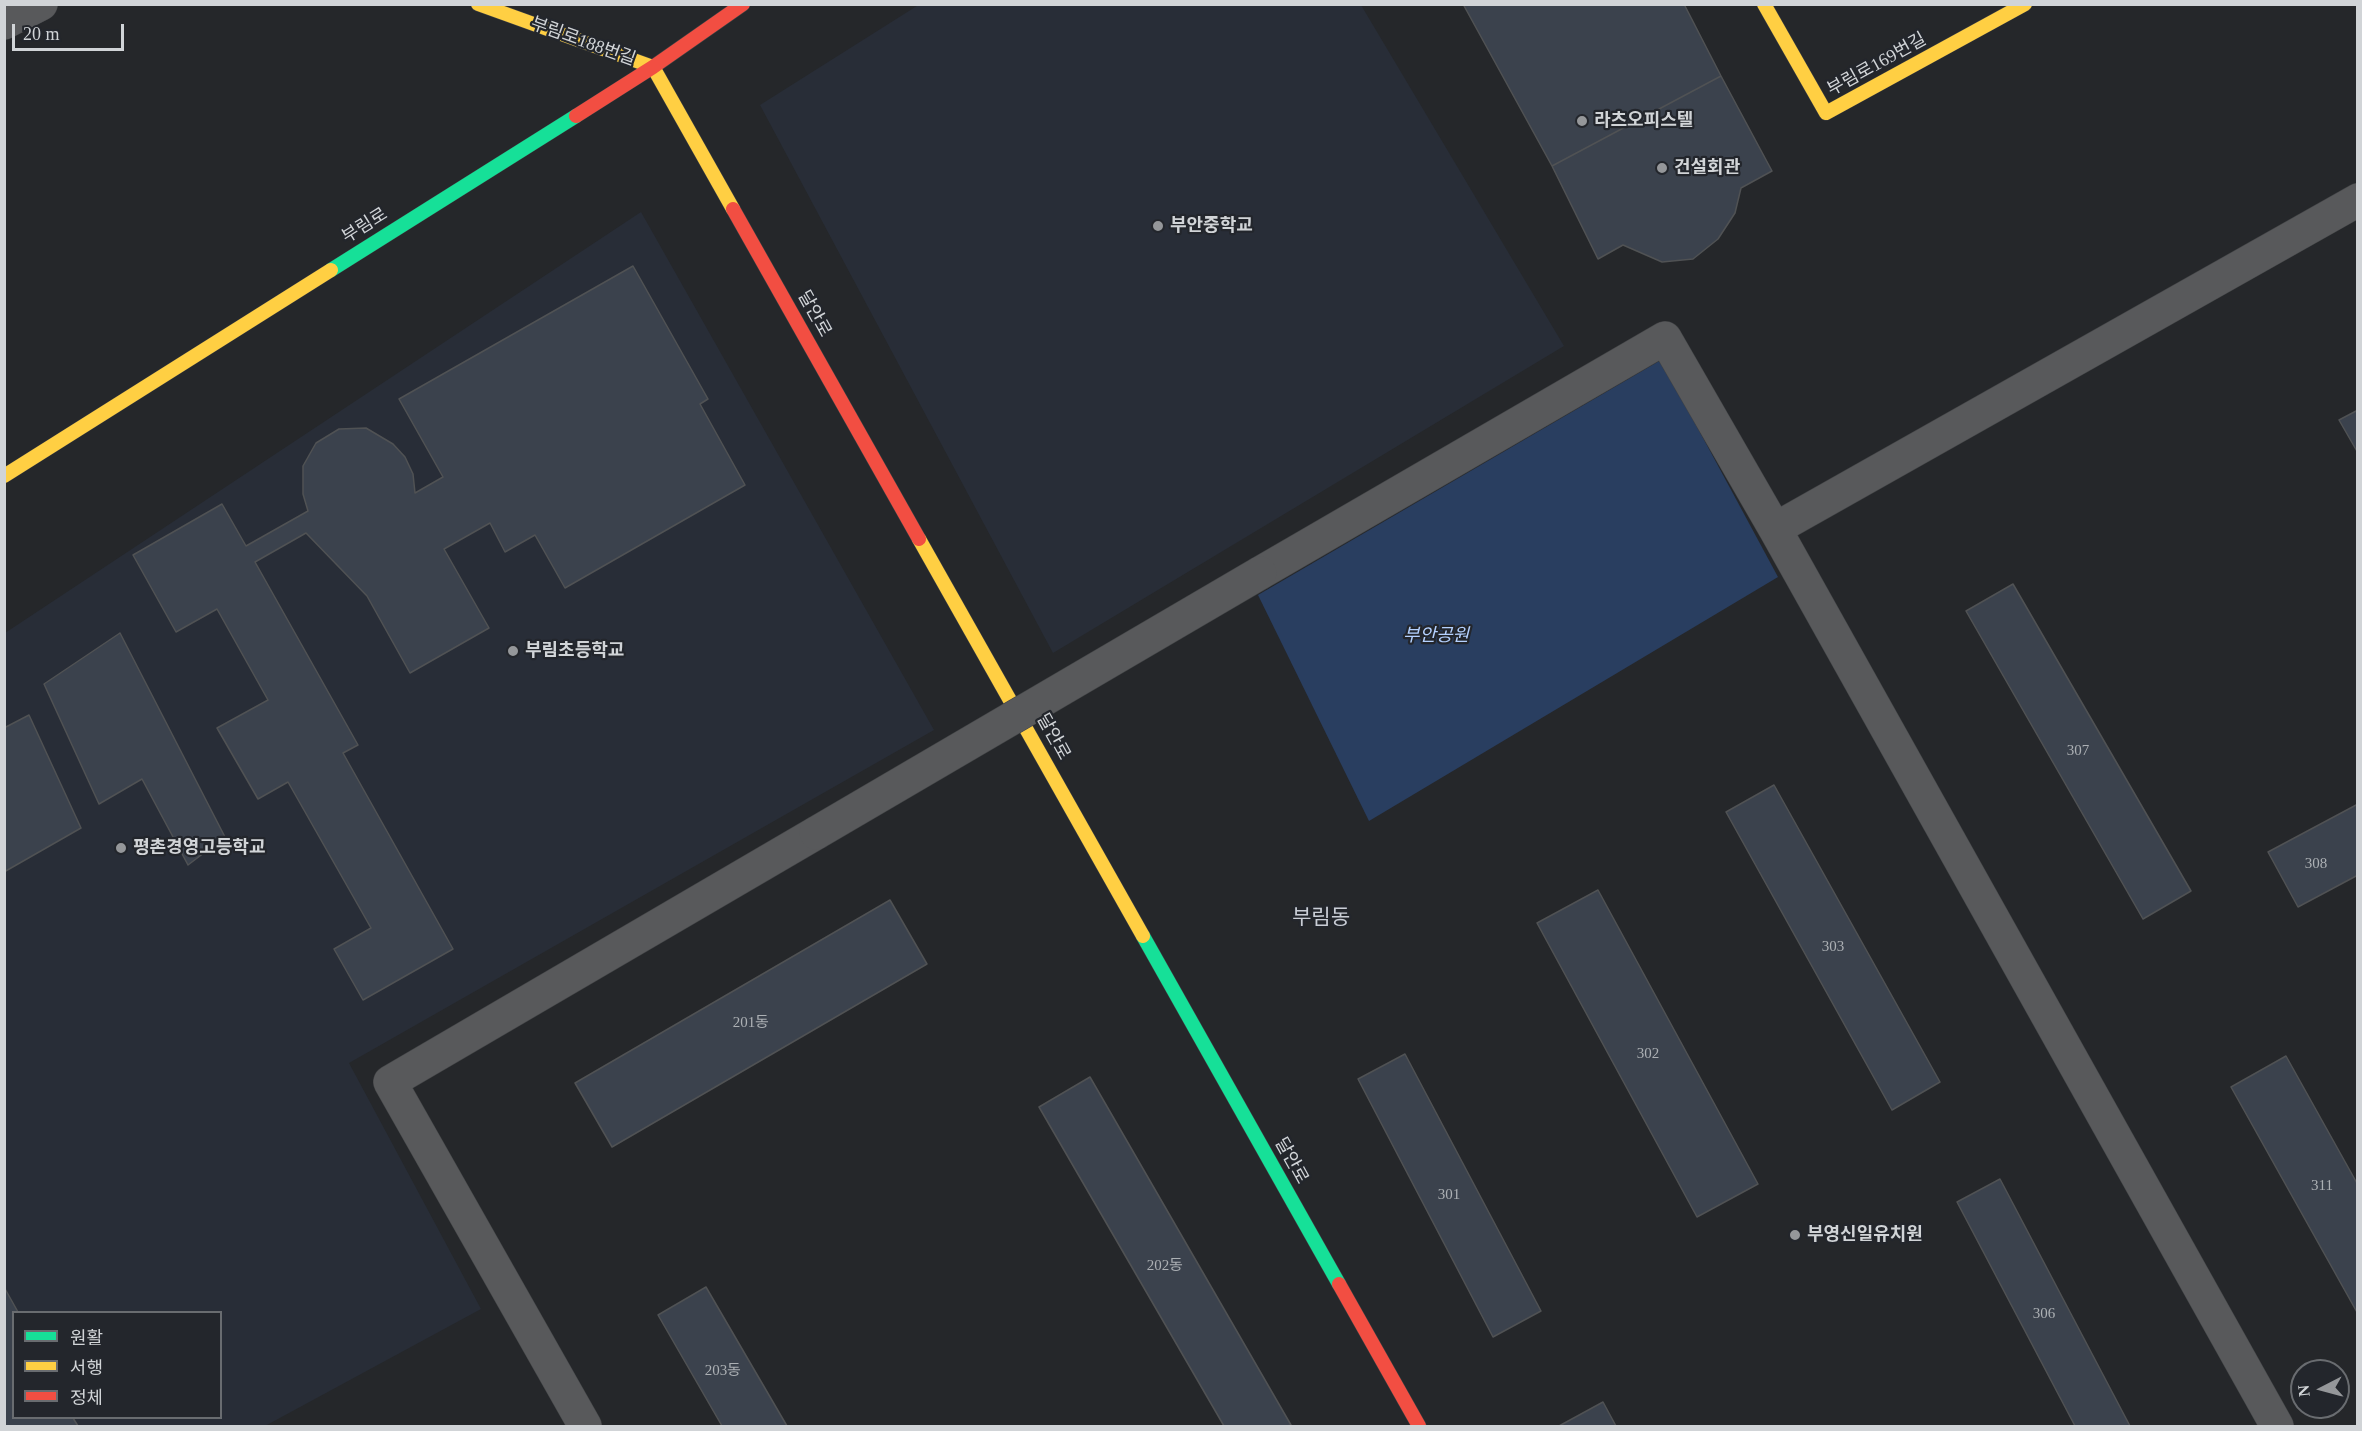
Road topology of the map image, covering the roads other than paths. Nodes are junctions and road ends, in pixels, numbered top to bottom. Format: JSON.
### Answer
{"nodes":[{"id":1,"x":41,"y":4,"type":"edge"},
{"id":2,"x":478,"y":4,"type":"edge"},
{"id":3,"x":743,"y":4,"type":"edge"},
{"id":4,"x":1764,"y":4,"type":"edge"},
{"id":5,"x":2025,"y":4,"type":"edge"},
{"id":6,"x":4,"y":23,"type":"edge"},
{"id":7,"x":653,"y":67,"type":"junction"},
{"id":8,"x":2358,"y":200,"type":"edge"},
{"id":9,"x":4,"y":476,"type":"edge"},
{"id":10,"x":1775,"y":529,"type":"junction"},
{"id":11,"x":585,"y":1426,"type":"edge"},
{"id":12,"x":1419,"y":1426,"type":"edge"},
{"id":13,"x":2277,"y":1426,"type":"edge"}],
"edges":[{"from":1,"to":6,"type":"street"},
{"from":2,"to":7,"type":"street","name":"부림로188번길"},
{"from":3,"to":7,"type":"street","name":"부림로"},
{"from":4,"to":5,"type":"street","name":"부림로169번길"},
{"from":7,"to":9,"type":"street","name":"부림로"},
{"from":7,"to":12,"type":"street","name":"달안로"},
{"from":8,"to":10,"type":"street"},
{"from":10,"to":11,"type":"street","bridge":true},
{"from":10,"to":13,"type":"street"}]}
